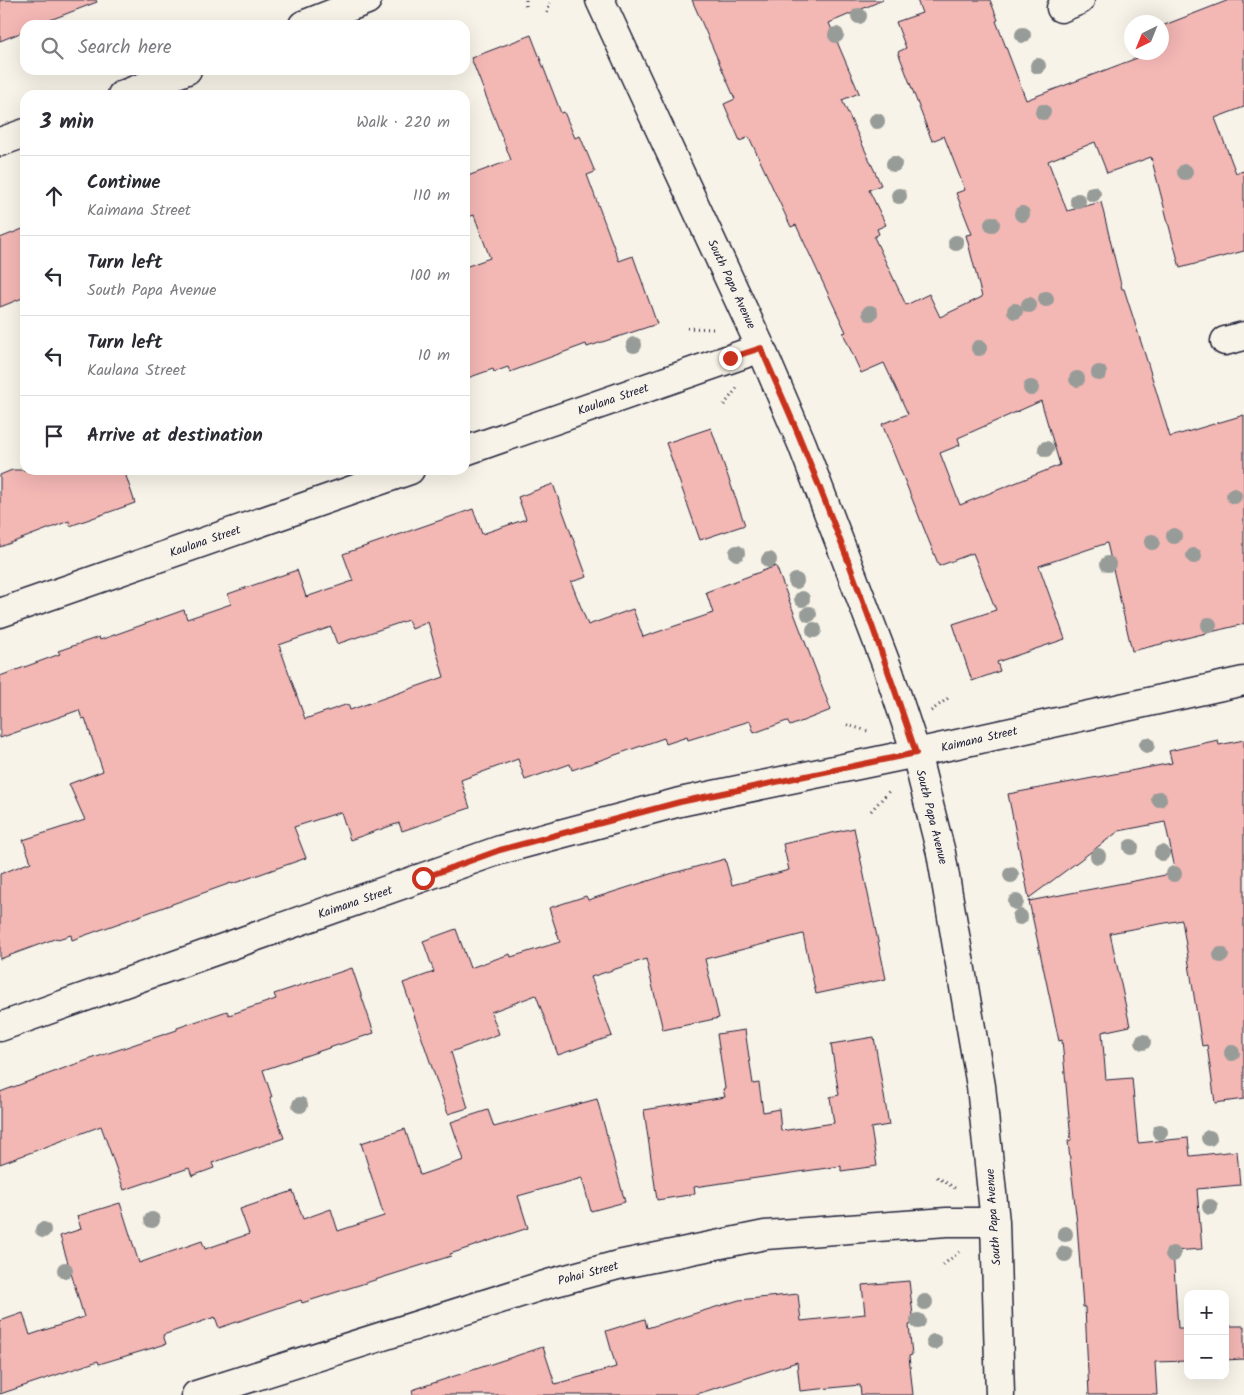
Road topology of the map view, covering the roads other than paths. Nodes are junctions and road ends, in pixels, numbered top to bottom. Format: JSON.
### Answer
{"nodes":[{"id":1,"x":367,"y":0,"type":"edge"},
{"id":2,"x":600,"y":0,"type":"edge"},
{"id":3,"x":316,"y":20,"type":"edge"},
{"id":4,"x":174,"y":75,"type":"edge"},
{"id":5,"x":135,"y":90,"type":"edge"},
{"id":6,"x":20,"y":135,"type":"edge"},
{"id":7,"x":0,"y":142,"type":"edge"},
{"id":8,"x":761,"y":348,"type":"junction"},
{"id":9,"x":470,"y":449,"type":"edge"},
{"id":10,"x":396,"y":475,"type":"edge"},
{"id":11,"x":0,"y":612,"type":"edge"},
{"id":12,"x":1244,"y":681,"type":"edge"},
{"id":13,"x":916,"y":753,"type":"junction"},
{"id":14,"x":0,"y":1027,"type":"edge"},
{"id":15,"x":994,"y":1222,"type":"junction"},
{"id":16,"x":196,"y":1395,"type":"edge"},
{"id":17,"x":1000,"y":1395,"type":"edge"}],
"edges":[{"from":1,"to":3,"type":"street"},
{"from":2,"to":8,"type":"street","name":"South Papa Avenue"},
{"from":4,"to":5,"type":"street"},
{"from":6,"to":7,"type":"street"},
{"from":8,"to":9,"type":"street","name":"Kaulana Street"},
{"from":8,"to":13,"type":"street","name":"South Papa Avenue"},
{"from":10,"to":11,"type":"street","name":"Kaulana Street"},
{"from":12,"to":13,"type":"street","name":"Kaimana Street"},
{"from":13,"to":14,"type":"street","name":"Kaimana Street"},
{"from":13,"to":15,"type":"street","name":"South Papa Avenue"},
{"from":15,"to":16,"type":"street","name":"Pohai Street"},
{"from":15,"to":17,"type":"street","name":"South Papa Avenue"}]}
